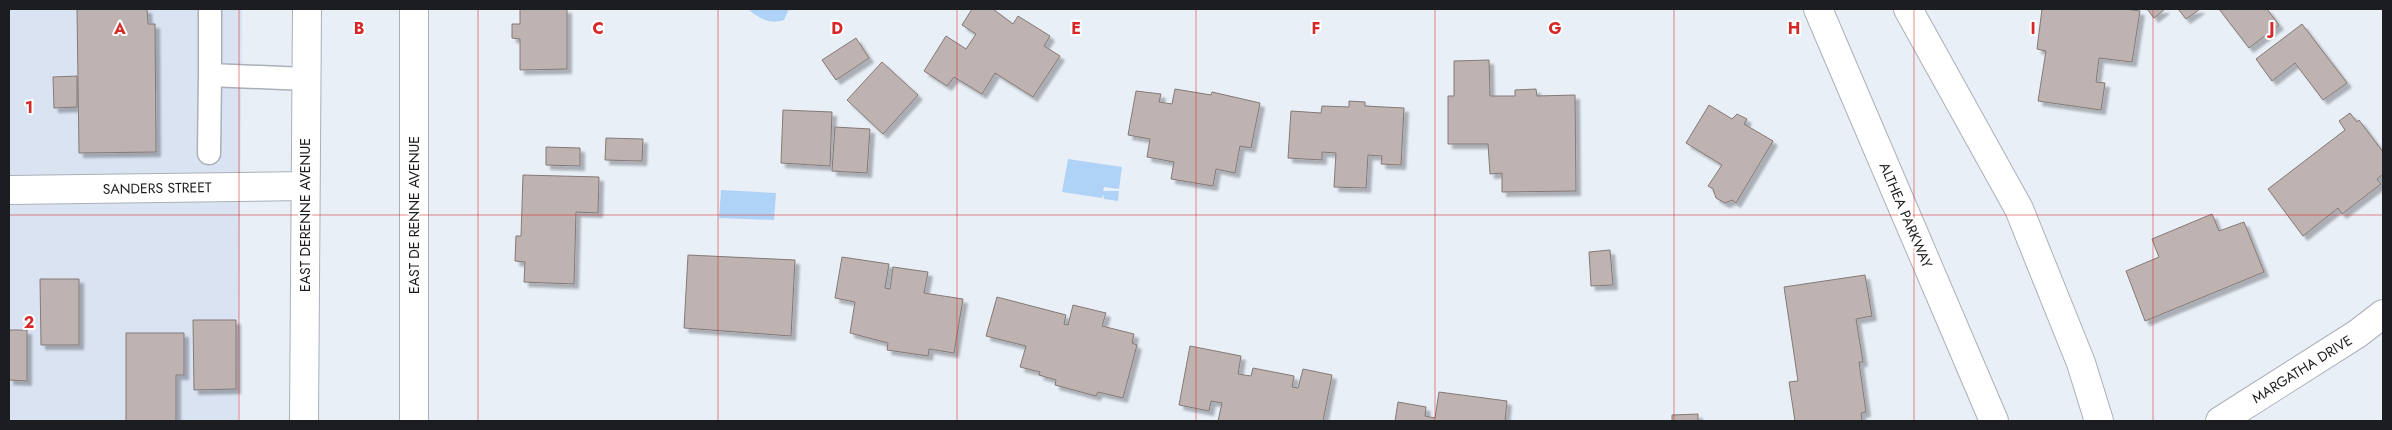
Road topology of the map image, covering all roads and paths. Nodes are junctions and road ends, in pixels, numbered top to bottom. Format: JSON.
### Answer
{"nodes":[{"id":1,"x":307,"y":9,"type":"edge"},
{"id":2,"x":414,"y":9,"type":"edge"},
{"id":3,"x":1818,"y":9,"type":"edge"},
{"id":4,"x":1908,"y":9,"type":"edge"},
{"id":5,"x":210,"y":12,"type":"dead end"},
{"id":6,"x":210,"y":75,"type":"junction"},
{"id":7,"x":306,"y":79,"type":"junction"},
{"id":8,"x":208,"y":153,"type":"dead end"},
{"id":9,"x":304,"y":186,"type":"junction"},
{"id":10,"x":9,"y":190,"type":"edge"},
{"id":11,"x":2383,"y":314,"type":"edge"},
{"id":12,"x":304,"y":421,"type":"edge"},
{"id":13,"x":414,"y":421,"type":"edge"},
{"id":14,"x":1994,"y":421,"type":"edge"},
{"id":15,"x":2099,"y":421,"type":"edge"},
{"id":16,"x":2220,"y":421,"type":"edge"}],
"edges":[{"from":1,"to":7,"type":"main road","name":"EAST DERENNE AVENUE"},
{"from":2,"to":13,"type":"main road","name":"EAST DE RENNE AVENUE"},
{"from":3,"to":14,"type":"main road","name":"ALTHEA PARKWAY"},
{"from":4,"to":15,"type":"main road"},
{"from":5,"to":6,"type":"lane"},
{"from":6,"to":7,"type":"lane"},
{"from":6,"to":8,"type":"lane"},
{"from":7,"to":9,"type":"main road","name":"EAST DERENNE AVENUE"},
{"from":9,"to":10,"type":"main road","name":"SANDERS STREET"},
{"from":9,"to":12,"type":"main road","name":"EAST DERENNE AVENUE"},
{"from":11,"to":16,"type":"main road","name":"MARGATHA DRIVE"}]}
